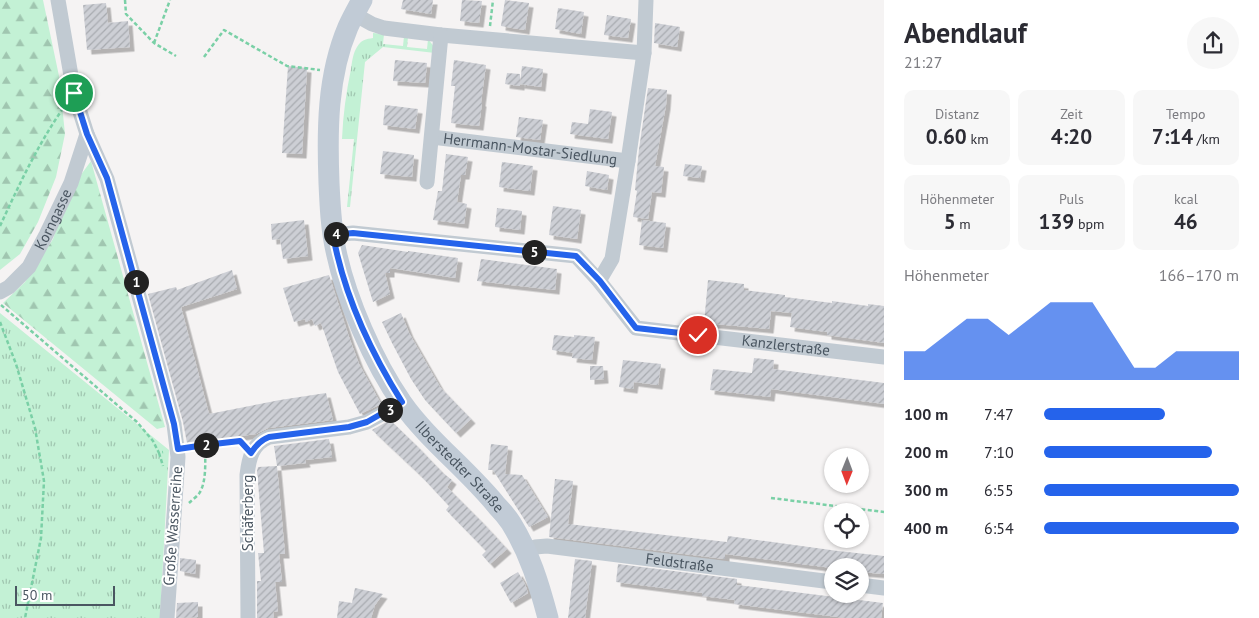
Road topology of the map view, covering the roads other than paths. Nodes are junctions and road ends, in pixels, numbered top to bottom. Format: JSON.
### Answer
{"nodes":[{"id":1,"x":58,"y":0,"type":"edge"},
{"id":2,"x":646,"y":0,"type":"edge"},
{"id":3,"x":358,"y":7,"type":"edge"},
{"id":4,"x":441,"y":35,"type":"junction"},
{"id":5,"x":644,"y":53,"type":"junction"},
{"id":6,"x":87,"y":134,"type":"junction"},
{"id":7,"x":432,"y":137,"type":"junction"},
{"id":8,"x":628,"y":161,"type":"junction"},
{"id":9,"x":427,"y":182,"type":"dead end"},
{"id":10,"x":333,"y":235,"type":"junction"},
{"id":11,"x":600,"y":281,"type":"junction"},
{"id":12,"x":0,"y":292,"type":"edge"},
{"id":13,"x":884,"y":357,"type":"edge"},
{"id":14,"x":402,"y":402,"type":"junction"},
{"id":15,"x":526,"y":550,"type":"junction"},
{"id":16,"x":824,"y":581,"type":"edge"},
{"id":17,"x":869,"y":586,"type":"edge"},
{"id":18,"x":884,"y":588,"type":"edge"},
{"id":19,"x":167,"y":618,"type":"edge"},
{"id":20,"x":248,"y":618,"type":"edge"},
{"id":21,"x":548,"y":618,"type":"edge"}],
"edges":[{"from":1,"to":6,"type":"street","name":"Große Wasserreihe"},
{"from":2,"to":5,"type":"street","name":"Herrmann-Mostar-Siedlung"},
{"from":3,"to":4,"type":"street"},
{"from":3,"to":10,"type":"street","name":"Ilberstedter Straße"},
{"from":4,"to":5,"type":"street"},
{"from":4,"to":7,"type":"street","name":"Herrmann-Mostar-Siedlung"},
{"from":5,"to":8,"type":"street","name":"Herrmann-Mostar-Siedlung"},
{"from":6,"to":12,"type":"street","name":"Korngasse"},
{"from":6,"to":19,"type":"street","name":"Große Wasserreihe"},
{"from":7,"to":8,"type":"street","name":"Herrmann-Mostar-Siedlung"},
{"from":7,"to":9,"type":"street","name":"Herrmann-Mostar-Siedlung"},
{"from":8,"to":11,"type":"street","name":"Herrmann-Mostar-Siedlung"},
{"from":10,"to":11,"type":"street","name":"Kanzlerstraße"},
{"from":10,"to":14,"type":"street","name":"Ilberstedter Straße"},
{"from":11,"to":13,"type":"street","name":"Kanzlerstraße"},
{"from":14,"to":15,"type":"street","name":"Ilberstedter Straße"},
{"from":14,"to":20,"type":"street","name":"Schäferberg"},
{"from":15,"to":16,"type":"street","name":"Feldstraße"},
{"from":15,"to":21,"type":"street","name":"Ilberstedter Straße"},
{"from":17,"to":18,"type":"street"}]}
